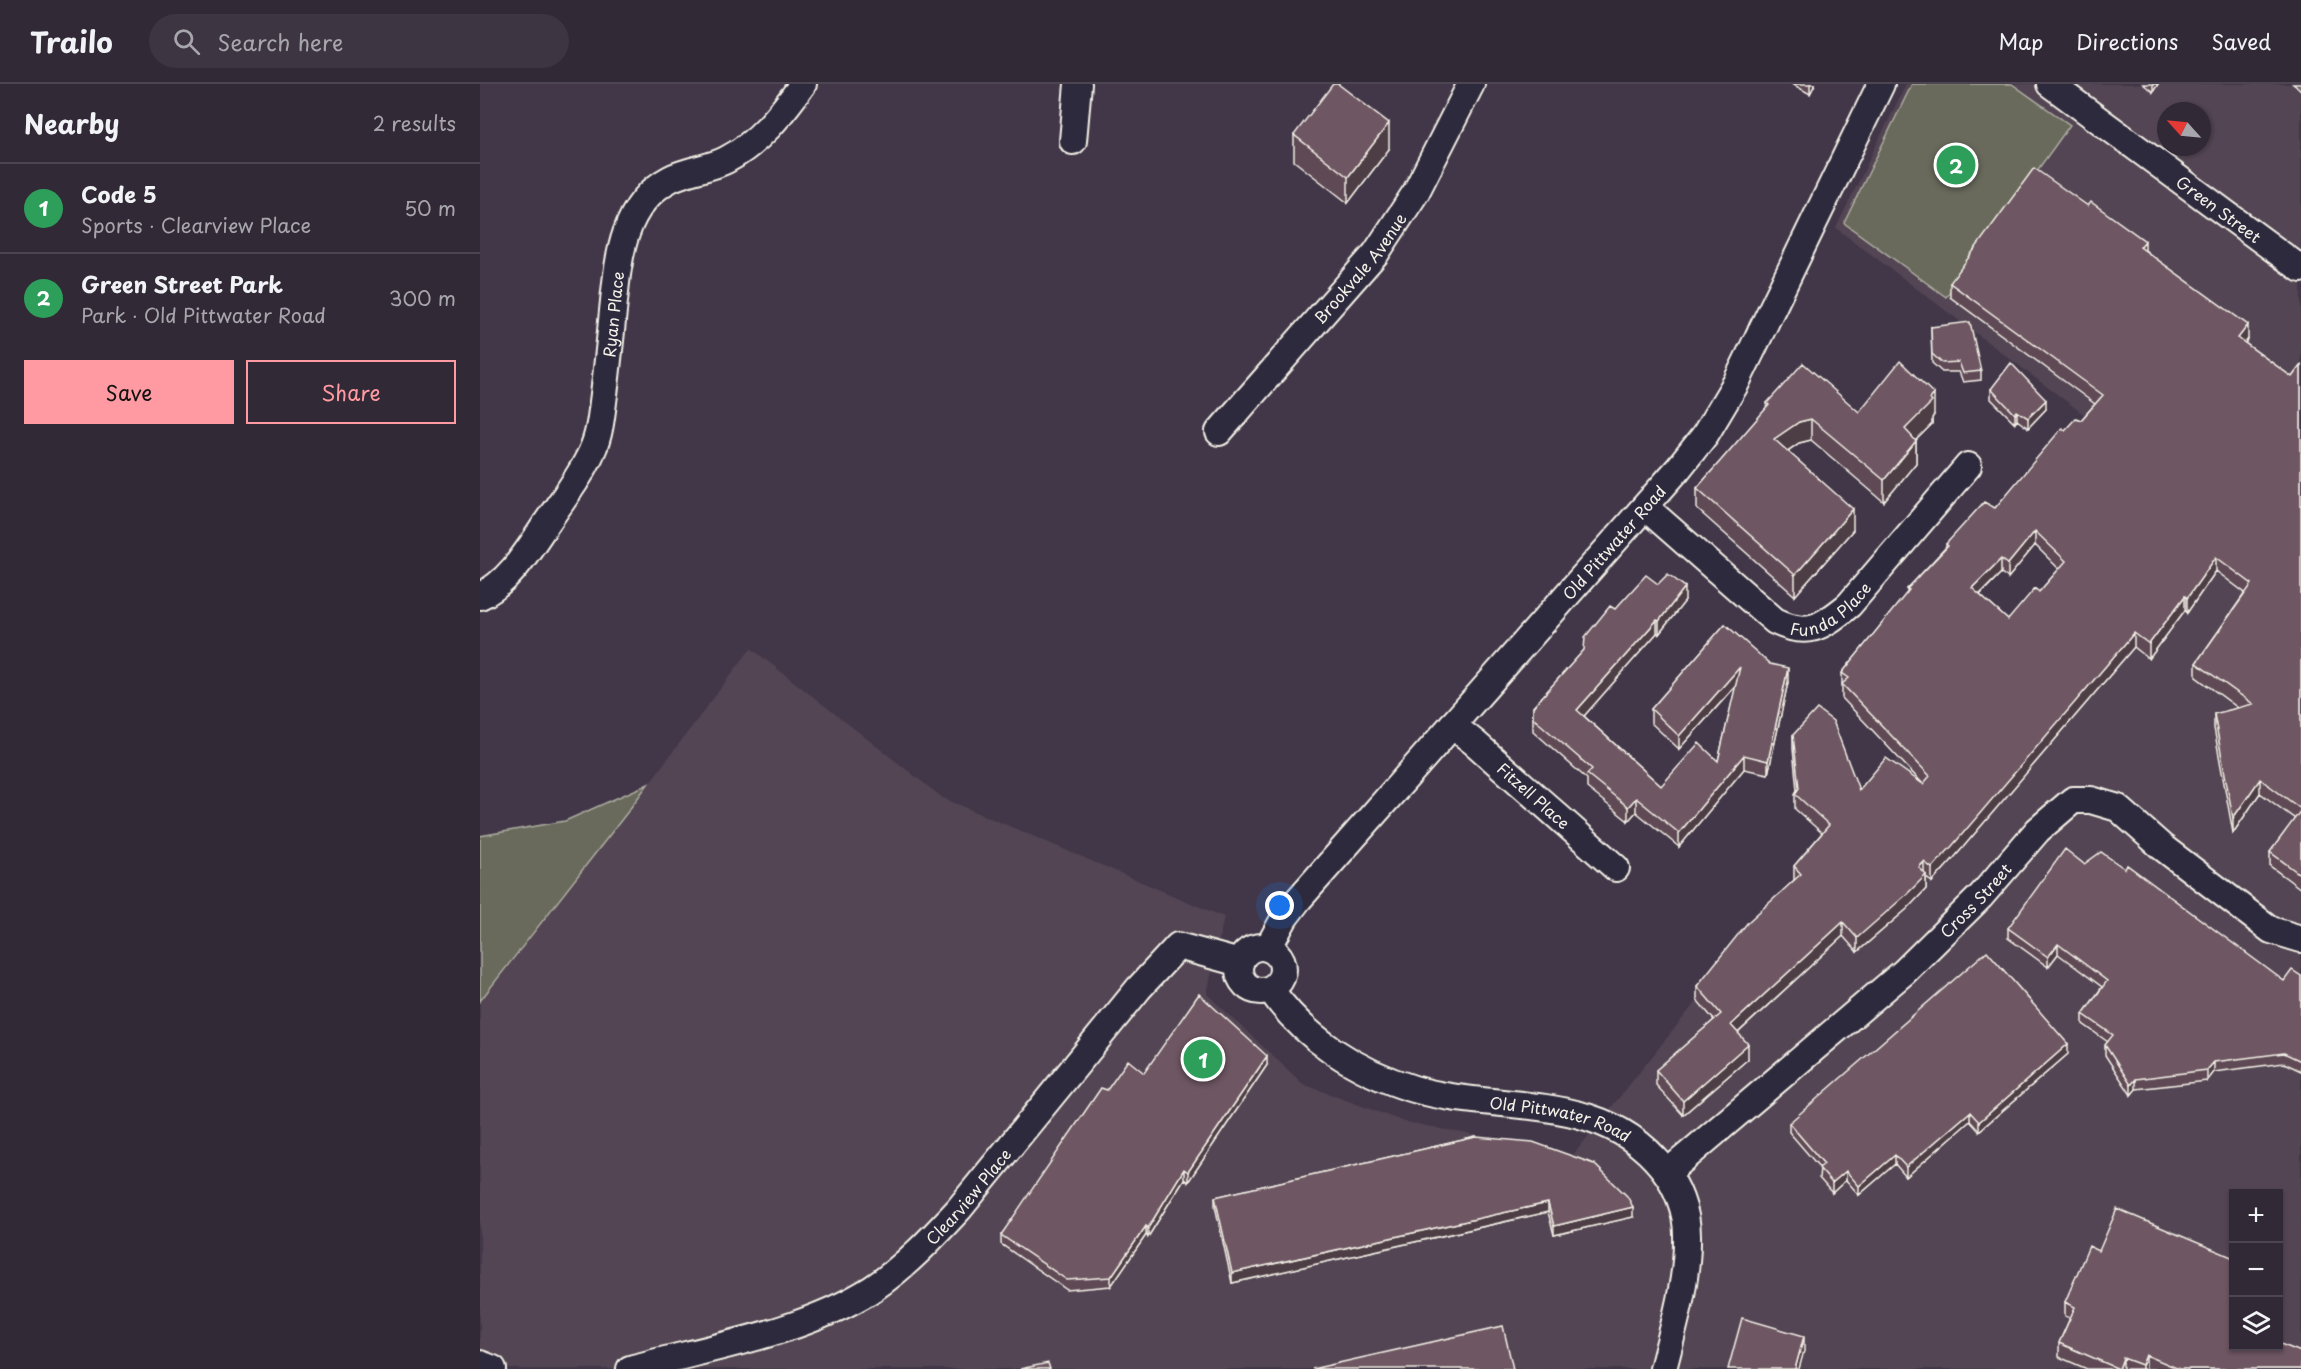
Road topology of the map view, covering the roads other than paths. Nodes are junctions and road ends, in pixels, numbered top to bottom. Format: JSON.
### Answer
{"nodes":[{"id":1,"x":803,"y":84,"type":"edge"},
{"id":2,"x":1078,"y":84,"type":"edge"},
{"id":3,"x":1471,"y":84,"type":"edge"},
{"id":4,"x":1881,"y":84,"type":"edge"},
{"id":5,"x":2050,"y":84,"type":"edge"},
{"id":6,"x":1073,"y":141,"type":"dead end"},
{"id":7,"x":2301,"y":268,"type":"edge"},
{"id":8,"x":1219,"y":432,"type":"dead end"},
{"id":9,"x":1968,"y":466,"type":"dead end"},
{"id":10,"x":1645,"y":507,"type":"junction"},
{"id":11,"x":480,"y":596,"type":"edge"},
{"id":12,"x":1452,"y":725,"type":"junction"},
{"id":13,"x":1616,"y":868,"type":"dead end"},
{"id":14,"x":2301,"y":939,"type":"edge"},
{"id":15,"x":1268,"y":948,"type":"junction"},
{"id":16,"x":1240,"y":963,"type":"junction"},
{"id":17,"x":1271,"y":990,"type":"junction"},
{"id":18,"x":1667,"y":1173,"type":"junction"},
{"id":19,"x":480,"y":1364,"type":"edge"},
{"id":20,"x":493,"y":1369,"type":"edge"},
{"id":21,"x":630,"y":1369,"type":"edge"},
{"id":22,"x":1663,"y":1369,"type":"edge"}],
"edges":[{"from":1,"to":11,"type":"street","name":"Ryan Place"},
{"from":2,"to":6,"type":"street"},
{"from":3,"to":8,"type":"street","name":"Brookvale Avenue"},
{"from":4,"to":10,"type":"street","name":"Old Pittwater Road"},
{"from":5,"to":7,"type":"street","name":"Green Street"},
{"from":9,"to":10,"type":"street","name":"Funda Place"},
{"from":10,"to":12,"type":"street","name":"Old Pittwater Road"},
{"from":12,"to":13,"type":"street","name":"Fitzell Place"},
{"from":12,"to":15,"type":"street","name":"Old Pittwater Road"},
{"from":14,"to":18,"type":"street","name":"Cross Street"},
{"from":15,"to":16,"type":"street"},
{"from":15,"to":17,"type":"street"},
{"from":16,"to":17,"type":"street"},
{"from":16,"to":21,"type":"street","name":"Clearview Place"},
{"from":17,"to":18,"type":"street","name":"Old Pittwater Road"},
{"from":18,"to":22,"type":"street","name":"Old Pittwater Road"},
{"from":19,"to":20,"type":"street"}]}
